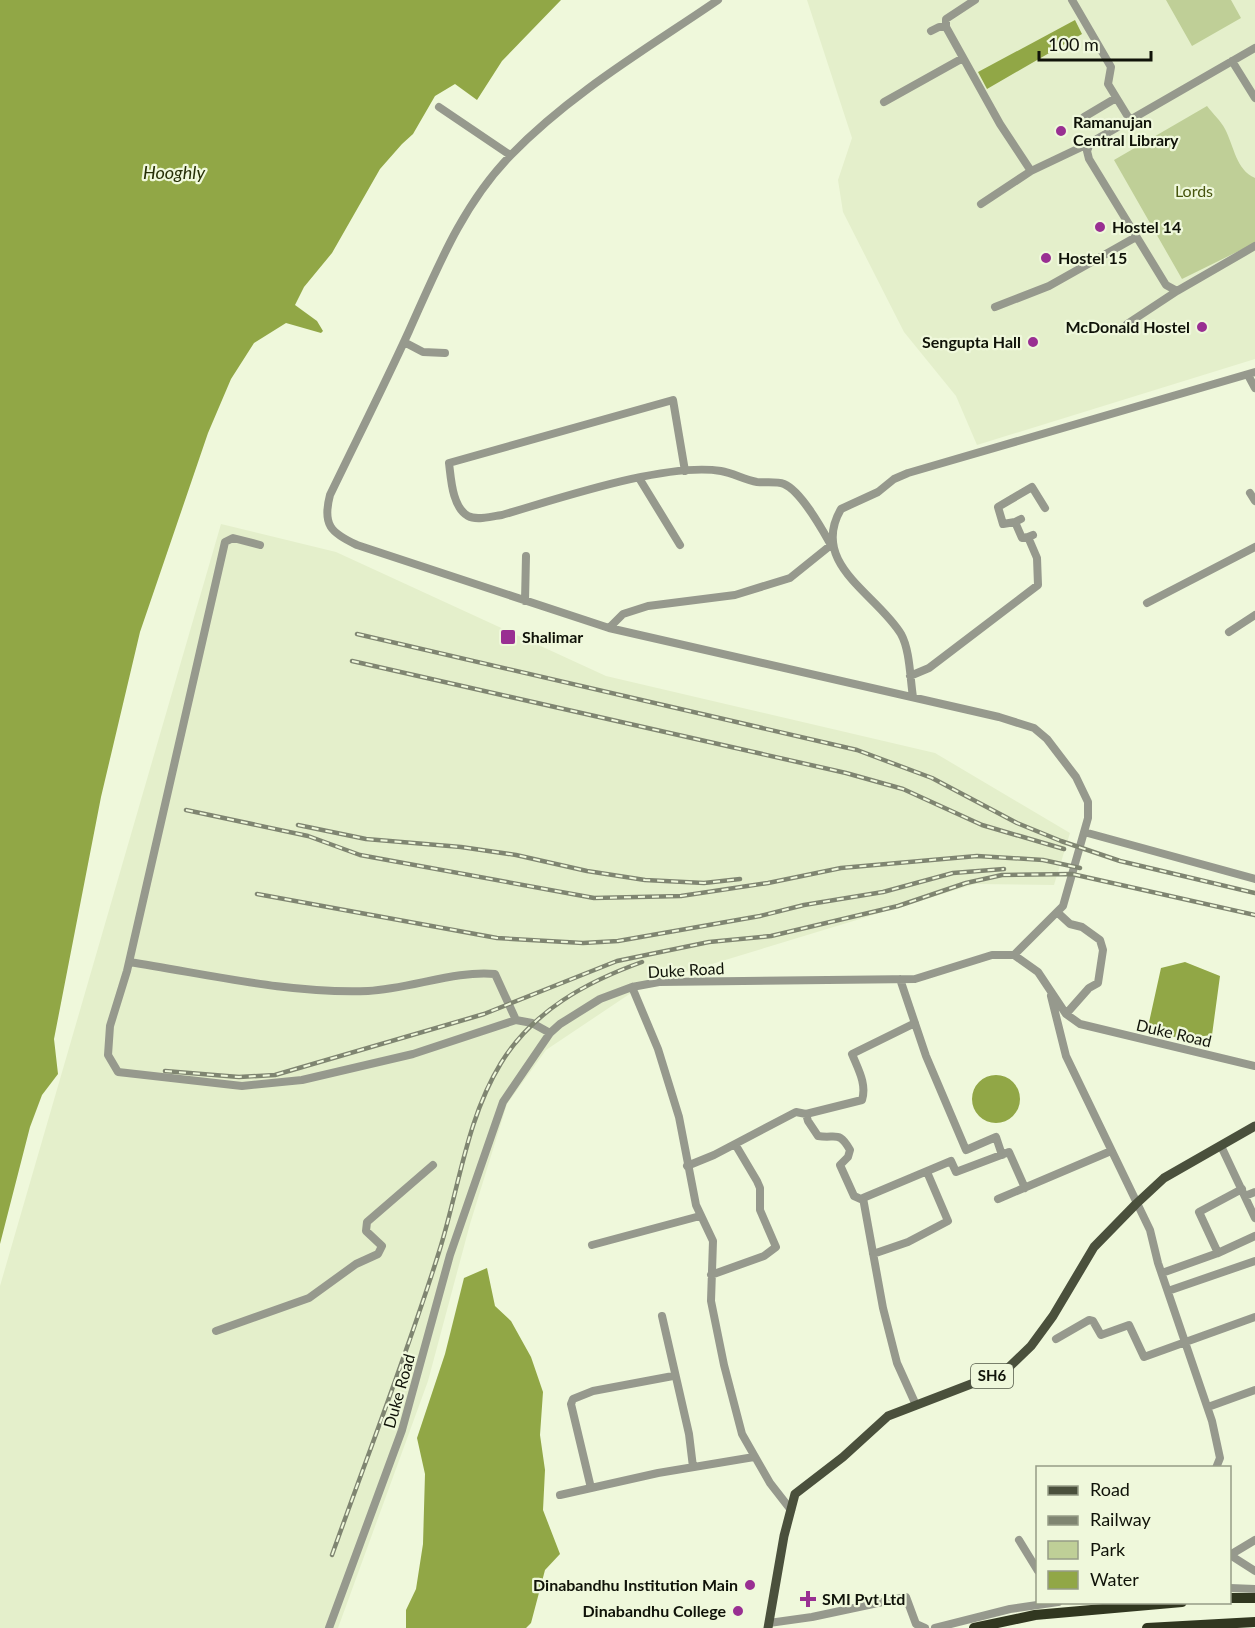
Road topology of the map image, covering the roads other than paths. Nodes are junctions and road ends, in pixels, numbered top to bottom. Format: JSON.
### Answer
{"nodes":[{"id":1,"x":718,"y":0,"type":"edge"},
{"id":2,"x":975,"y":0,"type":"edge"},
{"id":3,"x":1072,"y":0,"type":"edge"},
{"id":4,"x":946,"y":27,"type":"junction"},
{"id":5,"x":931,"y":30,"type":"dead end"},
{"id":6,"x":1255,"y":48,"type":"edge"},
{"id":7,"x":963,"y":58,"type":"junction"},
{"id":8,"x":1232,"y":61,"type":"junction"},
{"id":9,"x":1116,"y":98,"type":"junction"},
{"id":10,"x":1255,"y":98,"type":"edge"},
{"id":11,"x":884,"y":102,"type":"dead end"},
{"id":12,"x":439,"y":107,"type":"dead end"},
{"id":13,"x":1084,"y":117,"type":"dead end"},
{"id":14,"x":1130,"y":120,"type":"junction"},
{"id":15,"x":1090,"y":143,"type":"junction"},
{"id":16,"x":510,"y":155,"type":"junction"},
{"id":17,"x":1031,"y":171,"type":"junction"},
{"id":18,"x":981,"y":204,"type":"dead end"},
{"id":19,"x":1136,"y":237,"type":"junction"},
{"id":20,"x":1255,"y":246,"type":"edge"},
{"id":21,"x":1177,"y":291,"type":"junction"},
{"id":22,"x":994,"y":307,"type":"dead end"},
{"id":23,"x":1127,"y":324,"type":"dead end"},
{"id":24,"x":404,"y":342,"type":"junction"},
{"id":25,"x":445,"y":353,"type":"dead end"},
{"id":26,"x":1251,"y":374,"type":"edge"},
{"id":27,"x":1255,"y":388,"type":"edge"},
{"id":28,"x":685,"y":471,"type":"junction"},
{"id":29,"x":639,"y":478,"type":"junction"},
{"id":30,"x":1250,"y":493,"type":"dead end"},
{"id":31,"x":1255,"y":501,"type":"edge"},
{"id":32,"x":1045,"y":508,"type":"dead end"},
{"id":33,"x":260,"y":545,"type":"dead end"},
{"id":34,"x":680,"y":545,"type":"dead end"},
{"id":35,"x":831,"y":545,"type":"junction"},
{"id":36,"x":1255,"y":547,"type":"edge"},
{"id":37,"x":526,"y":556,"type":"dead end"},
{"id":38,"x":525,"y":601,"type":"junction"},
{"id":39,"x":1147,"y":603,"type":"dead end"},
{"id":40,"x":1255,"y":615,"type":"edge"},
{"id":41,"x":609,"y":628,"type":"junction"},
{"id":42,"x":1229,"y":632,"type":"dead end"},
{"id":43,"x":909,"y":676,"type":"junction"},
{"id":44,"x":913,"y":697,"type":"junction"},
{"id":45,"x":1083,"y":835,"type":"junction"},
{"id":46,"x":1255,"y":879,"type":"edge"},
{"id":47,"x":1057,"y":912,"type":"junction"},
{"id":48,"x":1014,"y":955,"type":"junction"},
{"id":49,"x":129,"y":962,"type":"junction"},
{"id":50,"x":900,"y":979,"type":"junction"},
{"id":51,"x":632,"y":987,"type":"junction"},
{"id":52,"x":1050,"y":992,"type":"junction"},
{"id":53,"x":1066,"y":1014,"type":"junction"},
{"id":54,"x":516,"y":1020,"type":"junction"},
{"id":55,"x":915,"y":1023,"type":"junction"},
{"id":56,"x":550,"y":1033,"type":"junction"},
{"id":57,"x":1255,"y":1066,"type":"edge"},
{"id":58,"x":806,"y":1114,"type":"junction"},
{"id":59,"x":1255,"y":1126,"type":"edge"},
{"id":60,"x":735,"y":1144,"type":"junction"},
{"id":61,"x":1221,"y":1146,"type":"junction"},
{"id":62,"x":1111,"y":1151,"type":"junction"},
{"id":63,"x":1002,"y":1155,"type":"junction"},
{"id":64,"x":433,"y":1165,"type":"dead end"},
{"id":65,"x":687,"y":1166,"type":"junction"},
{"id":66,"x":927,"y":1172,"type":"junction"},
{"id":67,"x":1024,"y":1188,"type":"junction"},
{"id":68,"x":1255,"y":1192,"type":"edge"},
{"id":69,"x":1243,"y":1193,"type":"junction"},
{"id":70,"x":998,"y":1199,"type":"dead end"},
{"id":71,"x":863,"y":1200,"type":"junction"},
{"id":72,"x":1136,"y":1204,"type":"junction"},
{"id":73,"x":700,"y":1215,"type":"junction"},
{"id":74,"x":1255,"y":1218,"type":"edge"},
{"id":75,"x":1255,"y":1236,"type":"edge"},
{"id":76,"x":592,"y":1245,"type":"dead end"},
{"id":77,"x":1218,"y":1253,"type":"junction"},
{"id":78,"x":873,"y":1254,"type":"junction"},
{"id":79,"x":1255,"y":1261,"type":"edge"},
{"id":80,"x":1162,"y":1273,"type":"junction"},
{"id":81,"x":711,"y":1275,"type":"junction"},
{"id":82,"x":1168,"y":1291,"type":"junction"},
{"id":83,"x":662,"y":1316,"type":"dead end"},
{"id":84,"x":1255,"y":1317,"type":"edge"},
{"id":85,"x":216,"y":1331,"type":"dead end"},
{"id":86,"x":1056,"y":1339,"type":"dead end"},
{"id":87,"x":1186,"y":1342,"type":"junction"},
{"id":88,"x":673,"y":1376,"type":"junction"},
{"id":89,"x":1255,"y":1390,"type":"edge"},
{"id":90,"x":916,"y":1405,"type":"junction"},
{"id":91,"x":1208,"y":1407,"type":"junction"},
{"id":92,"x":754,"y":1457,"type":"junction"},
{"id":93,"x":1216,"y":1466,"type":"edge"},
{"id":94,"x":693,"y":1467,"type":"junction"},
{"id":95,"x":591,"y":1488,"type":"junction"},
{"id":96,"x":560,"y":1495,"type":"dead end"},
{"id":97,"x":791,"y":1510,"type":"junction"},
{"id":98,"x":1019,"y":1539,"type":"dead end"},
{"id":99,"x":1255,"y":1540,"type":"edge"},
{"id":100,"x":1231,"y":1554,"type":"edge"},
{"id":101,"x":1231,"y":1556,"type":"edge"},
{"id":102,"x":1036,"y":1568,"type":"edge"},
{"id":103,"x":1255,"y":1572,"type":"edge"},
{"id":104,"x":1231,"y":1588,"type":"edge"},
{"id":105,"x":1255,"y":1589,"type":"edge"},
{"id":106,"x":1231,"y":1598,"type":"edge"},
{"id":107,"x":1255,"y":1598,"type":"edge"},
{"id":108,"x":1042,"y":1604,"type":"edge"},
{"id":109,"x":1159,"y":1604,"type":"edge"},
{"id":110,"x":1255,"y":1622,"type":"edge"},
{"id":111,"x":769,"y":1625,"type":"edge"},
{"id":112,"x":329,"y":1628,"type":"edge"},
{"id":113,"x":925,"y":1628,"type":"edge"},
{"id":114,"x":935,"y":1628,"type":"edge"},
{"id":115,"x":974,"y":1628,"type":"edge"},
{"id":116,"x":1147,"y":1628,"type":"edge"}],
"edges":[{"from":1,"to":16,"type":"street"},
{"from":2,"to":4,"type":"street"},
{"from":3,"to":9,"type":"street"},
{"from":4,"to":5,"type":"street"},
{"from":4,"to":7,"type":"street"},
{"from":6,"to":8,"type":"street"},
{"from":7,"to":11,"type":"street"},
{"from":7,"to":17,"type":"street"},
{"from":8,"to":10,"type":"street"},
{"from":8,"to":14,"type":"street"},
{"from":9,"to":13,"type":"street"},
{"from":9,"to":14,"type":"street"},
{"from":12,"to":16,"type":"street"},
{"from":14,"to":15,"type":"street"},
{"from":15,"to":17,"type":"street"},
{"from":15,"to":19,"type":"street"},
{"from":16,"to":24,"type":"street"},
{"from":17,"to":18,"type":"street"},
{"from":19,"to":21,"type":"street"},
{"from":19,"to":22,"type":"street"},
{"from":20,"to":21,"type":"street"},
{"from":21,"to":23,"type":"street"},
{"from":24,"to":25,"type":"street"},
{"from":24,"to":38,"type":"street"},
{"from":26,"to":27,"type":"street"},
{"from":26,"to":35,"type":"street"},
{"from":28,"to":29,"type":"street"},
{"from":28,"to":29,"type":"street"},
{"from":28,"to":35,"type":"street"},
{"from":29,"to":34,"type":"street"},
{"from":30,"to":31,"type":"street"},
{"from":32,"to":43,"type":"street"},
{"from":33,"to":49,"type":"street"},
{"from":35,"to":41,"type":"street"},
{"from":35,"to":43,"type":"street"},
{"from":36,"to":39,"type":"street"},
{"from":37,"to":38,"type":"street"},
{"from":38,"to":41,"type":"street"},
{"from":40,"to":42,"type":"street"},
{"from":41,"to":44,"type":"street"},
{"from":43,"to":44,"type":"street"},
{"from":44,"to":45,"type":"street"},
{"from":45,"to":46,"type":"street"},
{"from":45,"to":47,"type":"street"},
{"from":47,"to":48,"type":"street"},
{"from":47,"to":53,"type":"street"},
{"from":48,"to":50,"type":"street","name":"Duke Road"},
{"from":48,"to":52,"type":"street","name":"Duke Road"},
{"from":49,"to":54,"type":"street"},
{"from":49,"to":54,"type":"street"},
{"from":50,"to":51,"type":"street","name":"Duke Road"},
{"from":50,"to":55,"type":"street"},
{"from":51,"to":56,"type":"street","name":"Duke Road"},
{"from":51,"to":65,"type":"street"},
{"from":52,"to":53,"type":"street","name":"Duke Road"},
{"from":52,"to":62,"type":"street"},
{"from":53,"to":57,"type":"street","name":"Duke Road"},
{"from":54,"to":56,"type":"street"},
{"from":55,"to":58,"type":"street"},
{"from":55,"to":63,"type":"street"},
{"from":56,"to":112,"type":"street","name":"Duke Road"},
{"from":58,"to":60,"type":"street"},
{"from":58,"to":71,"type":"street"},
{"from":59,"to":61,"type":"main road","number":"SH6"},
{"from":60,"to":65,"type":"street"},
{"from":60,"to":81,"type":"street"},
{"from":61,"to":69,"type":"street"},
{"from":61,"to":72,"type":"main road","number":"SH6"},
{"from":62,"to":67,"type":"street"},
{"from":62,"to":72,"type":"street"},
{"from":63,"to":66,"type":"street"},
{"from":63,"to":67,"type":"street"},
{"from":64,"to":85,"type":"street"},
{"from":65,"to":73,"type":"street"},
{"from":66,"to":71,"type":"street"},
{"from":66,"to":78,"type":"street"},
{"from":67,"to":70,"type":"street"},
{"from":68,"to":69,"type":"street"},
{"from":69,"to":74,"type":"street"},
{"from":69,"to":77,"type":"street"},
{"from":71,"to":78,"type":"street"},
{"from":72,"to":80,"type":"street"},
{"from":72,"to":90,"type":"main road","number":"SH6"},
{"from":73,"to":76,"type":"street"},
{"from":73,"to":81,"type":"street"},
{"from":75,"to":77,"type":"street"},
{"from":77,"to":80,"type":"street"},
{"from":78,"to":90,"type":"street"},
{"from":79,"to":82,"type":"street"},
{"from":80,"to":82,"type":"street"},
{"from":81,"to":92,"type":"street"},
{"from":82,"to":87,"type":"street"},
{"from":83,"to":88,"type":"street"},
{"from":84,"to":87,"type":"street"},
{"from":86,"to":87,"type":"street"},
{"from":87,"to":91,"type":"street"},
{"from":88,"to":94,"type":"street"},
{"from":88,"to":95,"type":"street"},
{"from":89,"to":91,"type":"street"},
{"from":90,"to":97,"type":"main road","number":"SH6"},
{"from":91,"to":93,"type":"street"},
{"from":92,"to":94,"type":"street"},
{"from":92,"to":97,"type":"street"},
{"from":94,"to":95,"type":"street"},
{"from":95,"to":96,"type":"street"},
{"from":97,"to":111,"type":"main road","number":"SH6"},
{"from":98,"to":102,"type":"street"},
{"from":99,"to":100,"type":"street"},
{"from":101,"to":103,"type":"street"},
{"from":104,"to":105,"type":"street"},
{"from":106,"to":107,"type":"highway"},
{"from":108,"to":114,"type":"street"},
{"from":109,"to":115,"type":"highway"},
{"from":110,"to":116,"type":"highway"},
{"from":111,"to":113,"type":"street"}]}
